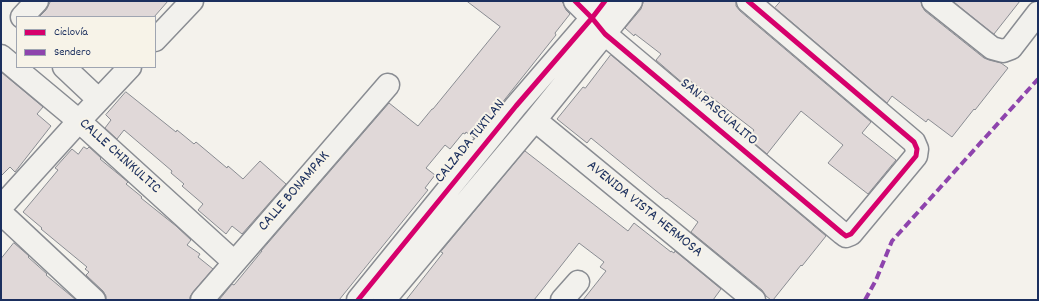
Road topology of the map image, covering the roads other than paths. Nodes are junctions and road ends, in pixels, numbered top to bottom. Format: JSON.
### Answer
{"nodes":[{"id":1,"x":37,"y":1,"type":"edge"},
{"id":2,"x":192,"y":1,"type":"edge"},
{"id":3,"x":575,"y":1,"type":"edge"},
{"id":4,"x":605,"y":1,"type":"edge"},
{"id":5,"x":631,"y":1,"type":"edge"},
{"id":6,"x":748,"y":1,"type":"edge"},
{"id":7,"x":933,"y":1,"type":"edge"},
{"id":8,"x":1038,"y":13,"type":"edge"},
{"id":9,"x":23,"y":16,"type":"edge"},
{"id":10,"x":598,"y":26,"type":"junction"},
{"id":11,"x":156,"y":39,"type":"edge"},
{"id":12,"x":1,"y":56,"type":"edge"},
{"id":13,"x":65,"y":68,"type":"edge"},
{"id":14,"x":129,"y":68,"type":"edge"},
{"id":15,"x":388,"y":85,"type":"dead end"},
{"id":16,"x":98,"y":100,"type":"junction"},
{"id":17,"x":535,"y":120,"type":"junction"},
{"id":18,"x":79,"y":121,"type":"junction"},
{"id":19,"x":1,"y":207,"type":"edge"},
{"id":20,"x":1,"y":213,"type":"edge"},
{"id":21,"x":234,"y":262,"type":"junction"},
{"id":22,"x":578,"y":282,"type":"dead end"},
{"id":23,"x":94,"y":300,"type":"edge"},
{"id":24,"x":202,"y":300,"type":"edge"},
{"id":25,"x":358,"y":300,"type":"edge"},
{"id":26,"x":384,"y":300,"type":"edge"},
{"id":27,"x":562,"y":300,"type":"edge"},
{"id":28,"x":754,"y":300,"type":"edge"}],
"edges":[{"from":1,"to":9,"type":"street"},
{"from":2,"to":11,"type":"street"},
{"from":3,"to":10,"type":"street","name":"SAN PASCUALITO"},
{"from":4,"to":10,"type":"street","name":"CALZADA TUXTLAN"},
{"from":5,"to":10,"type":"street","name":"CALZADA TUXTLAN"},
{"from":6,"to":10,"type":"street","name":"SAN PASCUALITO"},
{"from":7,"to":8,"type":"street"},
{"from":10,"to":17,"type":"street","name":"CALZADA TUXTLAN"},
{"from":10,"to":25,"type":"street","name":"CALZADA TUXTLAN"},
{"from":12,"to":18,"type":"street","name":"CALLE CHINKULTIC"},
{"from":13,"to":16,"type":"street"},
{"from":14,"to":16,"type":"street"},
{"from":15,"to":21,"type":"street","name":"CALLE BONAMPAK"},
{"from":16,"to":18,"type":"street"},
{"from":17,"to":26,"type":"street","name":"CALZADA TUXTLAN"},
{"from":17,"to":28,"type":"street","name":"AVENIDA VISTA HERMOSA"},
{"from":18,"to":19,"type":"street"},
{"from":18,"to":21,"type":"street","name":"CALLE CHINKULTIC"},
{"from":20,"to":23,"type":"street"},
{"from":21,"to":24,"type":"street","name":"CALLE BONAMPAK"},
{"from":22,"to":27,"type":"street"}]}
